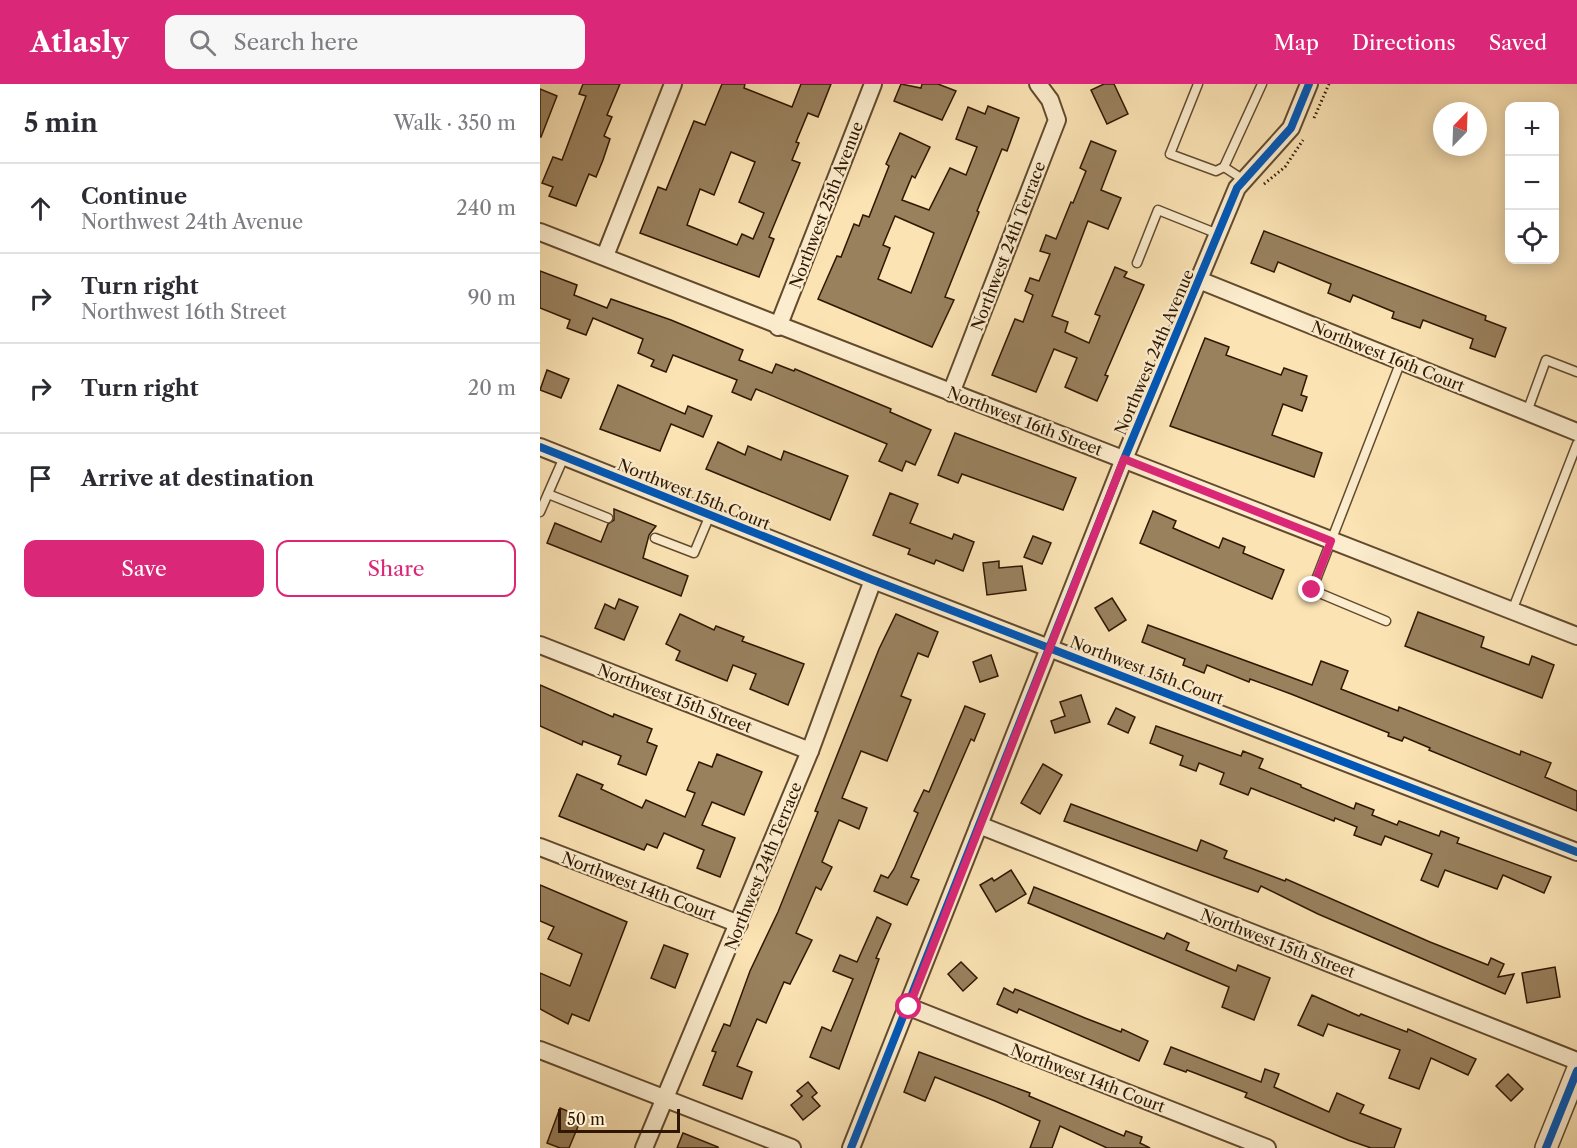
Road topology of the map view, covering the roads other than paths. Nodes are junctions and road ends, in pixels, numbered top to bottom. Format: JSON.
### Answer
{"nodes":[{"id":1,"x":672,"y":84,"type":"edge"},
{"id":2,"x":873,"y":84,"type":"edge"},
{"id":3,"x":1038,"y":84,"type":"edge"},
{"id":4,"x":1198,"y":84,"type":"edge"},
{"id":5,"x":1262,"y":84,"type":"edge"},
{"id":6,"x":1309,"y":84,"type":"edge"},
{"id":7,"x":1224,"y":167,"type":"junction"},
{"id":8,"x":1244,"y":180,"type":"junction"},
{"id":9,"x":540,"y":232,"type":"edge"},
{"id":10,"x":1218,"y":234,"type":"junction"},
{"id":11,"x":605,"y":256,"type":"junction"},
{"id":12,"x":1137,"y":263,"type":"dead end"},
{"id":13,"x":1199,"y":280,"type":"junction"},
{"id":14,"x":778,"y":327,"type":"junction"},
{"id":15,"x":1401,"y":361,"type":"junction"},
{"id":16,"x":1577,"y":372,"type":"edge"},
{"id":17,"x":951,"y":393,"type":"junction"},
{"id":18,"x":1527,"y":412,"type":"junction"},
{"id":19,"x":1577,"y":432,"type":"edge"},
{"id":20,"x":1577,"y":444,"type":"edge"},
{"id":21,"x":540,"y":447,"type":"edge"},
{"id":22,"x":564,"y":457,"type":"junction"},
{"id":23,"x":1124,"y":459,"type":"junction"},
{"id":24,"x":548,"y":494,"type":"junction"},
{"id":25,"x":540,"y":512,"type":"edge"},
{"id":26,"x":710,"y":515,"type":"junction"},
{"id":27,"x":608,"y":518,"type":"dead end"},
{"id":28,"x":655,"y":538,"type":"dead end"},
{"id":29,"x":1331,"y":541,"type":"junction"},
{"id":30,"x":873,"y":580,"type":"junction"},
{"id":31,"x":1512,"y":611,"type":"junction"},
{"id":32,"x":1386,"y":621,"type":"dead end"},
{"id":33,"x":1577,"y":636,"type":"edge"},
{"id":34,"x":540,"y":645,"type":"edge"},
{"id":35,"x":1049,"y":647,"type":"junction"},
{"id":36,"x":810,"y":751,"type":"junction"},
{"id":37,"x":979,"y":825,"type":"junction"},
{"id":38,"x":540,"y":847,"type":"edge"},
{"id":39,"x":1577,"y":852,"type":"edge"},
{"id":40,"x":739,"y":924,"type":"junction"},
{"id":41,"x":909,"y":1007,"type":"junction"},
{"id":42,"x":540,"y":1050,"type":"edge"},
{"id":43,"x":1577,"y":1061,"type":"edge"},
{"id":44,"x":1577,"y":1071,"type":"edge"},
{"id":45,"x":663,"y":1098,"type":"junction"},
{"id":46,"x":644,"y":1148,"type":"edge"},
{"id":47,"x":792,"y":1148,"type":"edge"},
{"id":48,"x":851,"y":1148,"type":"edge"},
{"id":49,"x":1267,"y":1148,"type":"edge"},
{"id":50,"x":1546,"y":1148,"type":"edge"}],
"edges":[{"from":1,"to":11,"type":"street"},
{"from":2,"to":14,"type":"street","name":"Northwest 25th Avenue"},
{"from":3,"to":17,"type":"street","name":"Northwest 24th Terrace"},
{"from":4,"to":7,"type":"lane"},
{"from":5,"to":7,"type":"lane"},
{"from":6,"to":8,"type":"street","name":"Northwest 24th Avenue"},
{"from":7,"to":8,"type":"lane"},
{"from":8,"to":10,"type":"street","name":"Northwest 24th Avenue"},
{"from":9,"to":11,"type":"street","name":"Northwest 16th Street"},
{"from":10,"to":12,"type":"lane"},
{"from":10,"to":13,"type":"street","name":"Northwest 24th Avenue"},
{"from":11,"to":14,"type":"street","name":"Northwest 16th Street"},
{"from":13,"to":15,"type":"street","name":"Northwest 16th Court"},
{"from":13,"to":23,"type":"street","name":"Northwest 24th Avenue"},
{"from":14,"to":17,"type":"street","name":"Northwest 16th Street"},
{"from":15,"to":18,"type":"street","name":"Northwest 16th Court"},
{"from":15,"to":29,"type":"lane"},
{"from":16,"to":18,"type":"lane"},
{"from":17,"to":23,"type":"street","name":"Northwest 16th Street"},
{"from":18,"to":19,"type":"street","name":"Northwest 16th Court"},
{"from":20,"to":31,"type":"lane"},
{"from":21,"to":22,"type":"street","name":"Northwest 15th Court"},
{"from":22,"to":24,"type":"lane"},
{"from":22,"to":26,"type":"street","name":"Northwest 15th Court"},
{"from":23,"to":29,"type":"street","name":"Northwest 16th Street"},
{"from":23,"to":35,"type":"street","name":"Northwest 24th Avenue"},
{"from":24,"to":25,"type":"lane"},
{"from":24,"to":27,"type":"lane"},
{"from":26,"to":28,"type":"lane"},
{"from":26,"to":30,"type":"street","name":"Northwest 15th Court"},
{"from":29,"to":31,"type":"street","name":"Northwest 16th Street"},
{"from":29,"to":32,"type":"lane"},
{"from":30,"to":35,"type":"street","name":"Northwest 15th Court"},
{"from":30,"to":36,"type":"street","name":"Northwest 24th Terrace"},
{"from":31,"to":33,"type":"street","name":"Northwest 16th Street"},
{"from":34,"to":36,"type":"street","name":"Northwest 15th Street"},
{"from":35,"to":37,"type":"street","name":"Northwest 24th Avenue"},
{"from":35,"to":39,"type":"street","name":"Northwest 15th Court"},
{"from":36,"to":40,"type":"street","name":"Northwest 24th Terrace"},
{"from":37,"to":41,"type":"street","name":"Northwest 24th Avenue"},
{"from":37,"to":43,"type":"street","name":"Northwest 15th Street"},
{"from":38,"to":40,"type":"street","name":"Northwest 14th Court"},
{"from":40,"to":45,"type":"street","name":"Northwest 24th Terrace"},
{"from":41,"to":48,"type":"street","name":"Northwest 24th Avenue"},
{"from":41,"to":49,"type":"street","name":"Northwest 14th Court"},
{"from":42,"to":45,"type":"street"},
{"from":44,"to":50,"type":"street"},
{"from":45,"to":46,"type":"street","name":"Northwest 24th Terrace"},
{"from":45,"to":47,"type":"street"}]}
